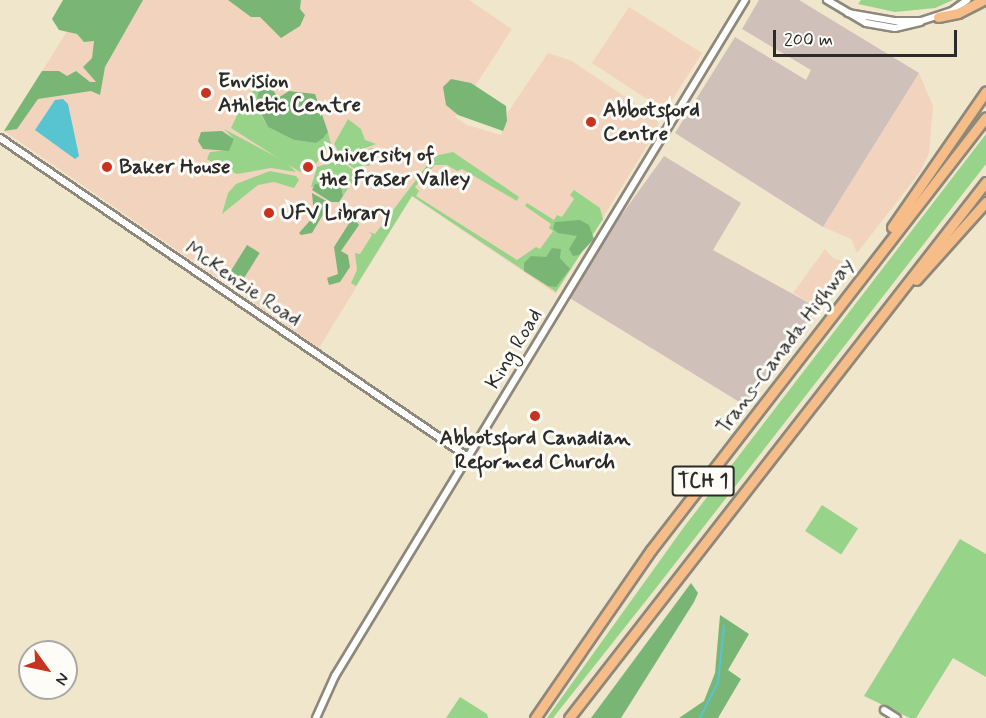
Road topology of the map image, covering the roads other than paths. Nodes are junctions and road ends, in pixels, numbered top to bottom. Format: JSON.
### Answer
{"nodes":[{"id":1,"x":745,"y":0,"type":"edge"},
{"id":2,"x":827,"y":0,"type":"edge"},
{"id":3,"x":967,"y":0,"type":"edge"},
{"id":4,"x":983,"y":0,"type":"edge"},
{"id":5,"x":938,"y":17,"type":"junction"},
{"id":6,"x":986,"y":84,"type":"edge"},
{"id":7,"x":986,"y":91,"type":"edge"},
{"id":8,"x":979,"y":102,"type":"junction"},
{"id":9,"x":986,"y":117,"type":"edge"},
{"id":10,"x":0,"y":138,"type":"edge"},
{"id":11,"x":986,"y":182,"type":"edge"},
{"id":12,"x":986,"y":202,"type":"edge"},
{"id":13,"x":880,"y":251,"type":"junction"},
{"id":14,"x":859,"y":344,"type":"junction"},
{"id":15,"x":468,"y":457,"type":"junction"},
{"id":16,"x":884,"y":710,"type":"dead end"},
{"id":17,"x":316,"y":718,"type":"edge"},
{"id":18,"x":534,"y":718,"type":"edge"},
{"id":19,"x":569,"y":718,"type":"edge"},
{"id":20,"x":897,"y":718,"type":"edge"}],
"edges":[{"from":1,"to":15,"type":"street","name":"King Road"},
{"from":2,"to":5,"type":"street"},
{"from":3,"to":5,"type":"street"},
{"from":4,"to":5,"type":"highway"},
{"from":6,"to":8,"type":"highway"},
{"from":7,"to":8,"type":"highway"},
{"from":8,"to":13,"type":"highway"},
{"from":9,"to":13,"type":"highway","name":"Trans-Canada Highway","number":"TCH 1"},
{"from":10,"to":15,"type":"street","name":"McKenzie Road"},
{"from":11,"to":14,"type":"highway","number":"TCH 1"},
{"from":12,"to":14,"type":"highway"},
{"from":13,"to":18,"type":"highway","name":"Trans-Canada Highway","number":"TCH 1"},
{"from":14,"to":19,"type":"highway","number":"TCH 1"},
{"from":15,"to":17,"type":"street","name":"King Road"},
{"from":16,"to":20,"type":"street"}]}
